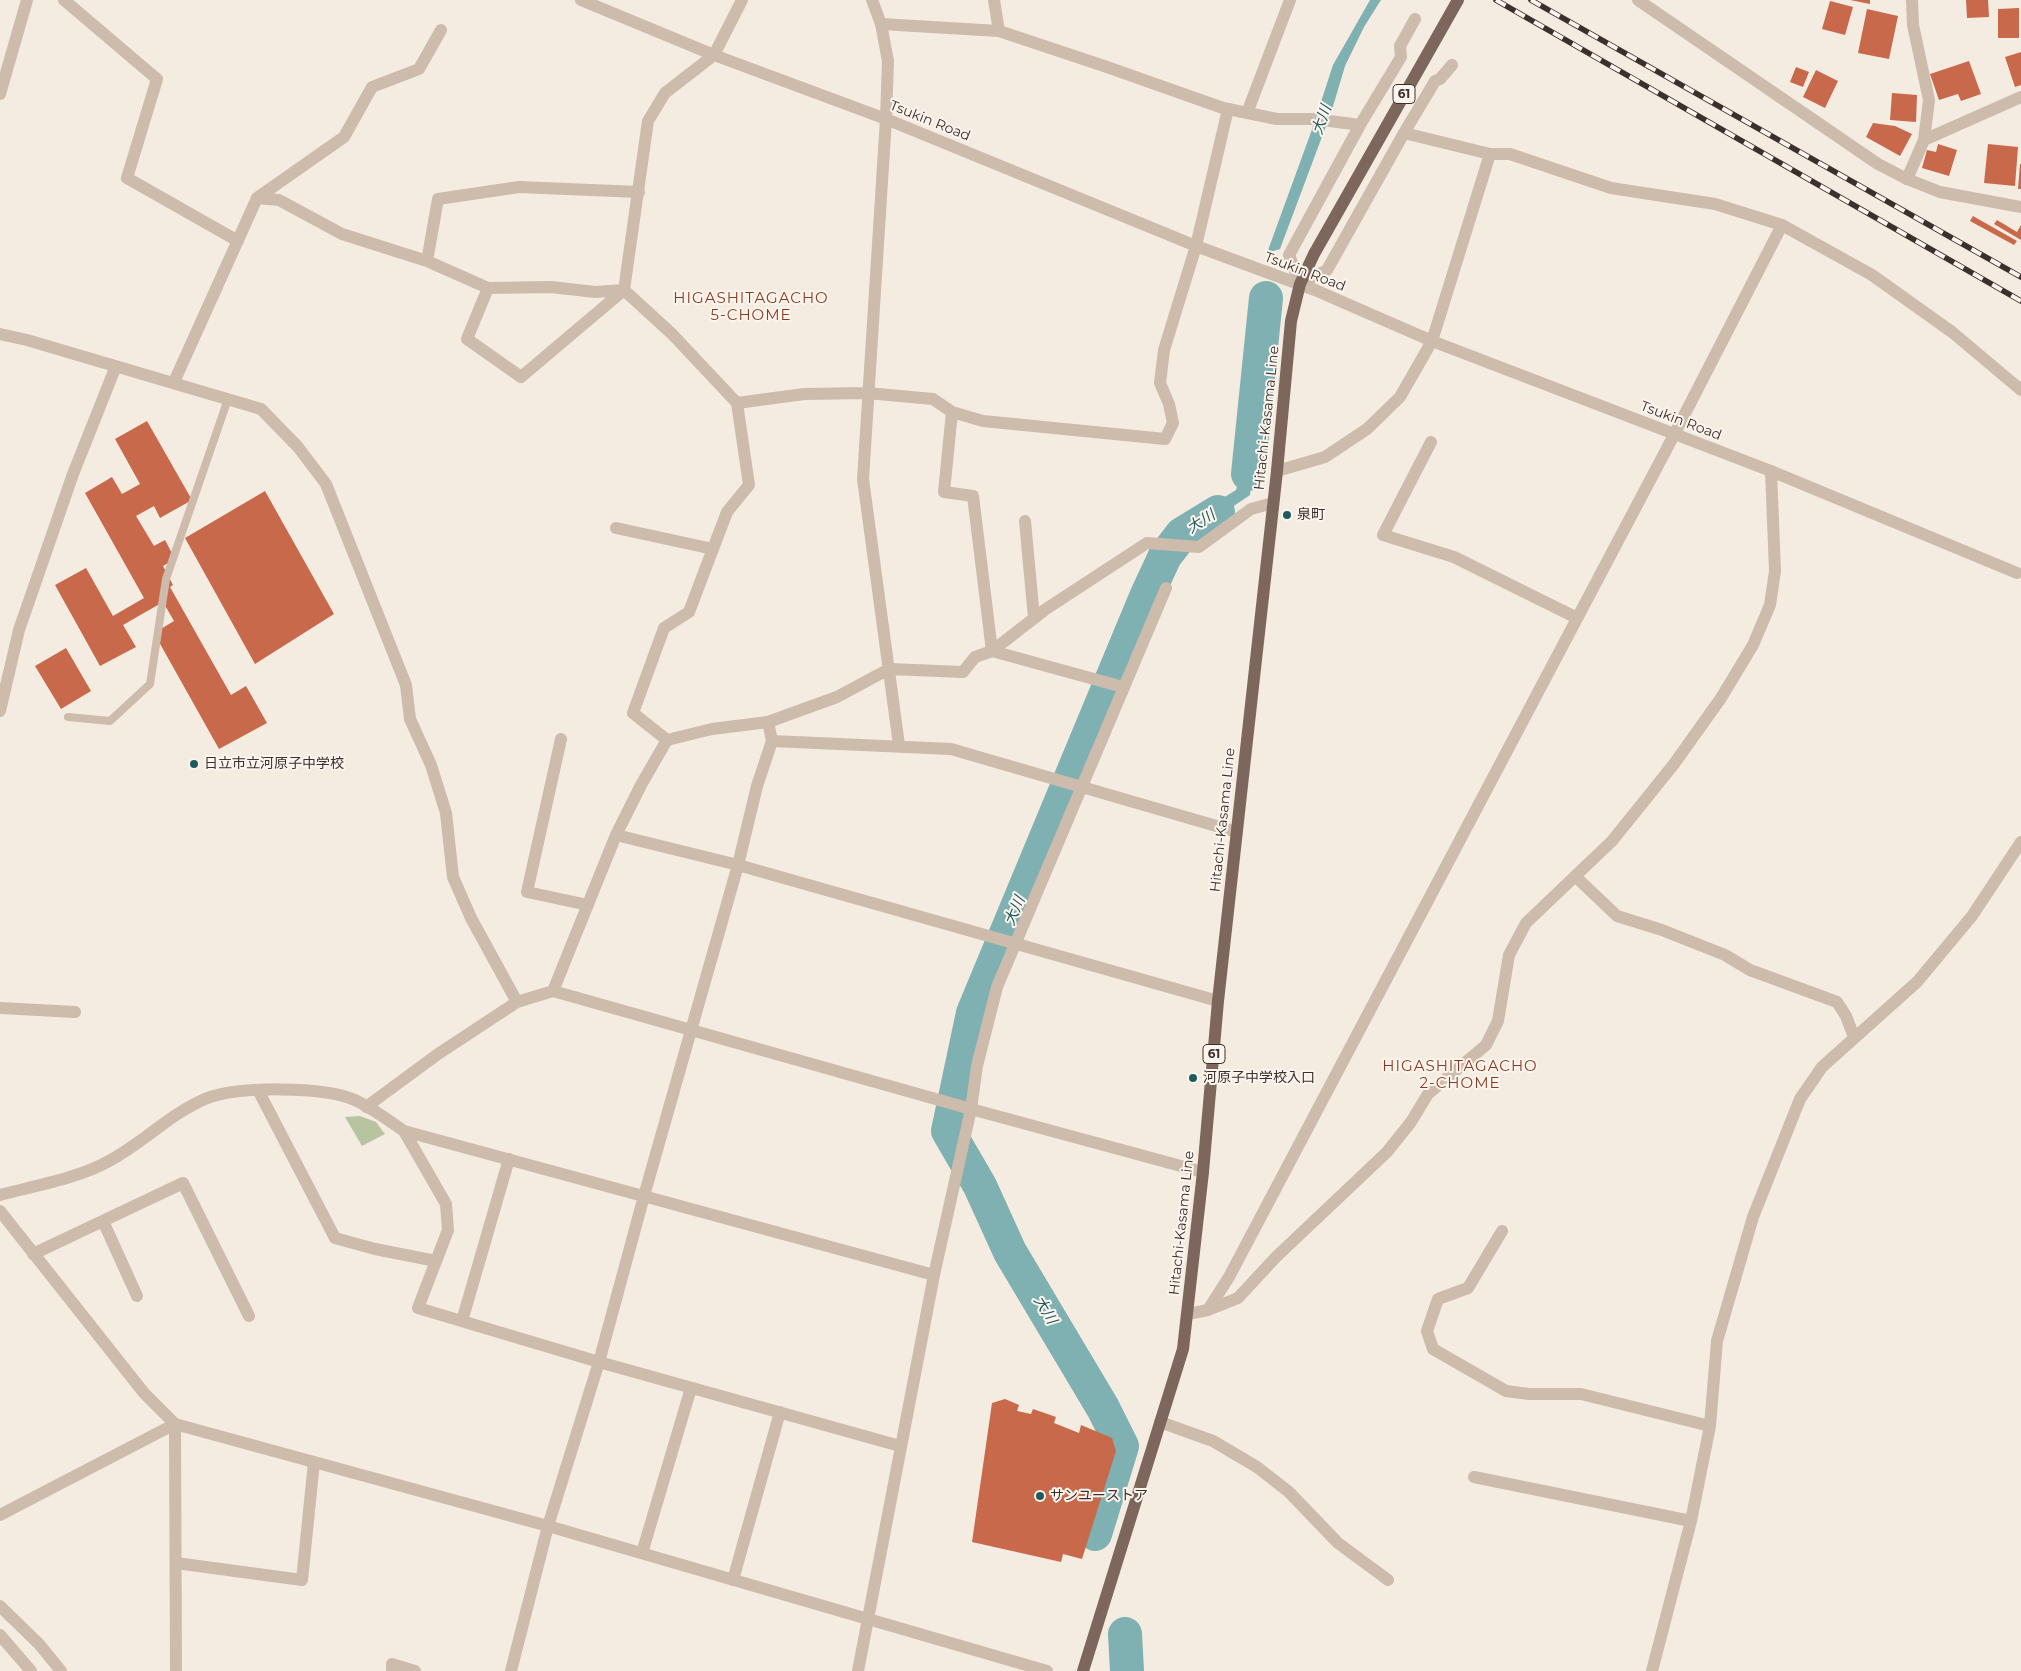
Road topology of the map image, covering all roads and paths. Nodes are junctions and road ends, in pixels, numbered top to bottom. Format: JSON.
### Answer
{"nodes":[{"id":1,"x":27,"y":0,"type":"edge"},
{"id":2,"x":64,"y":0,"type":"edge"},
{"id":3,"x":581,"y":0,"type":"edge"},
{"id":4,"x":742,"y":0,"type":"edge"},
{"id":5,"x":872,"y":0,"type":"edge"},
{"id":6,"x":994,"y":0,"type":"edge"},
{"id":7,"x":1290,"y":0,"type":"edge"},
{"id":8,"x":1458,"y":0,"type":"edge"},
{"id":9,"x":1638,"y":0,"type":"edge"},
{"id":10,"x":1912,"y":0,"type":"edge"},
{"id":11,"x":1415,"y":19,"type":"dead end"},
{"id":12,"x":881,"y":24,"type":"junction"},
{"id":13,"x":441,"y":30,"type":"dead end"},
{"id":14,"x":999,"y":31,"type":"junction"},
{"id":15,"x":714,"y":55,"type":"junction"},
{"id":16,"x":1452,"y":65,"type":"dead end"},
{"id":17,"x":0,"y":94,"type":"edge"},
{"id":18,"x":2021,"y":97,"type":"edge"},
{"id":19,"x":1228,"y":109,"type":"junction"},
{"id":20,"x":1247,"y":113,"type":"junction"},
{"id":21,"x":886,"y":119,"type":"junction"},
{"id":22,"x":1360,"y":126,"type":"junction"},
{"id":23,"x":1404,"y":134,"type":"junction"},
{"id":24,"x":1924,"y":140,"type":"junction"},
{"id":25,"x":1490,"y":154,"type":"junction"},
{"id":26,"x":1907,"y":179,"type":"junction"},
{"id":27,"x":639,"y":192,"type":"junction"},
{"id":28,"x":257,"y":198,"type":"junction"},
{"id":29,"x":2021,"y":206,"type":"edge"},
{"id":30,"x":1782,"y":225,"type":"junction"},
{"id":31,"x":238,"y":240,"type":"junction"},
{"id":32,"x":1196,"y":246,"type":"junction"},
{"id":33,"x":427,"y":261,"type":"junction"},
{"id":34,"x":1300,"y":284,"type":"junction"},
{"id":35,"x":488,"y":288,"type":"junction"},
{"id":36,"x":624,"y":290,"type":"junction"},
{"id":37,"x":0,"y":334,"type":"edge"},
{"id":38,"x":1432,"y":341,"type":"junction"},
{"id":39,"x":116,"y":366,"type":"junction"},
{"id":40,"x":174,"y":382,"type":"junction"},
{"id":41,"x":2021,"y":390,"type":"edge"},
{"id":42,"x":867,"y":393,"type":"junction"},
{"id":43,"x":228,"y":399,"type":"junction"},
{"id":44,"x":737,"y":403,"type":"junction"},
{"id":45,"x":952,"y":412,"type":"junction"},
{"id":46,"x":1674,"y":435,"type":"junction"},
{"id":47,"x":1431,"y":442,"type":"dead end"},
{"id":48,"x":1277,"y":471,"type":"junction"},
{"id":49,"x":1771,"y":471,"type":"junction"},
{"id":50,"x":1273,"y":503,"type":"junction"},
{"id":51,"x":1025,"y":521,"type":"dead end"},
{"id":52,"x":616,"y":528,"type":"dead end"},
{"id":53,"x":713,"y":549,"type":"junction"},
{"id":54,"x":2020,"y":573,"type":"edge"},
{"id":55,"x":1166,"y":588,"type":"dead end"},
{"id":56,"x":1034,"y":618,"type":"junction"},
{"id":57,"x":1578,"y":618,"type":"junction"},
{"id":58,"x":992,"y":651,"type":"junction"},
{"id":59,"x":889,"y":669,"type":"junction"},
{"id":60,"x":1114,"y":685,"type":"junction"},
{"id":61,"x":0,"y":711,"type":"edge"},
{"id":62,"x":68,"y":717,"type":"dead end"},
{"id":63,"x":768,"y":722,"type":"junction"},
{"id":64,"x":561,"y":739,"type":"dead end"},
{"id":65,"x":668,"y":740,"type":"junction"},
{"id":66,"x":772,"y":741,"type":"junction"},
{"id":67,"x":899,"y":746,"type":"junction"},
{"id":68,"x":1078,"y":786,"type":"junction"},
{"id":69,"x":1237,"y":832,"type":"junction"},
{"id":70,"x":616,"y":835,"type":"junction"},
{"id":71,"x":2021,"y":842,"type":"edge"},
{"id":72,"x":738,"y":866,"type":"junction"},
{"id":73,"x":1575,"y":876,"type":"junction"},
{"id":74,"x":588,"y":905,"type":"junction"},
{"id":75,"x":1005,"y":942,"type":"junction"},
{"id":76,"x":554,"y":991,"type":"junction"},
{"id":77,"x":1218,"y":1001,"type":"junction"},
{"id":78,"x":517,"y":1002,"type":"junction"},
{"id":79,"x":0,"y":1008,"type":"edge"},
{"id":80,"x":75,"y":1012,"type":"dead end"},
{"id":81,"x":691,"y":1031,"type":"junction"},
{"id":82,"x":1854,"y":1037,"type":"junction"},
{"id":83,"x":258,"y":1090,"type":"junction"},
{"id":84,"x":366,"y":1107,"type":"junction"},
{"id":85,"x":966,"y":1108,"type":"junction"},
{"id":86,"x":404,"y":1130,"type":"junction"},
{"id":87,"x":509,"y":1159,"type":"junction"},
{"id":88,"x":1203,"y":1172,"type":"junction"},
{"id":89,"x":0,"y":1194,"type":"edge"},
{"id":90,"x":644,"y":1196,"type":"junction"},
{"id":91,"x":0,"y":1211,"type":"edge"},
{"id":92,"x":103,"y":1221,"type":"junction"},
{"id":93,"x":1502,"y":1230,"type":"dead end"},
{"id":94,"x":34,"y":1254,"type":"junction"},
{"id":95,"x":436,"y":1262,"type":"junction"},
{"id":96,"x":934,"y":1276,"type":"junction"},
{"id":97,"x":138,"y":1296,"type":"dead end"},
{"id":98,"x":1208,"y":1310,"type":"junction"},
{"id":99,"x":1188,"y":1314,"type":"junction"},
{"id":100,"x":250,"y":1316,"type":"dead end"},
{"id":101,"x":462,"y":1321,"type":"junction"},
{"id":102,"x":599,"y":1362,"type":"junction"},
{"id":103,"x":690,"y":1388,"type":"junction"},
{"id":104,"x":780,"y":1412,"type":"junction"},
{"id":105,"x":1160,"y":1422,"type":"junction"},
{"id":106,"x":175,"y":1424,"type":"junction"},
{"id":107,"x":1710,"y":1426,"type":"junction"},
{"id":108,"x":900,"y":1446,"type":"junction"},
{"id":109,"x":314,"y":1462,"type":"junction"},
{"id":110,"x":1474,"y":1477,"type":"dead end"},
{"id":111,"x":0,"y":1515,"type":"edge"},
{"id":112,"x":1692,"y":1522,"type":"junction"},
{"id":113,"x":548,"y":1526,"type":"junction"},
{"id":114,"x":642,"y":1554,"type":"junction"},
{"id":115,"x":176,"y":1563,"type":"junction"},
{"id":116,"x":733,"y":1580,"type":"junction"},
{"id":117,"x":1388,"y":1580,"type":"dead end"},
{"id":118,"x":0,"y":1606,"type":"edge"},
{"id":119,"x":868,"y":1621,"type":"junction"},
{"id":120,"x":0,"y":1635,"type":"edge"},
{"id":121,"x":31,"y":1671,"type":"edge"},
{"id":122,"x":61,"y":1671,"type":"edge"},
{"id":123,"x":176,"y":1671,"type":"edge"},
{"id":124,"x":392,"y":1671,"type":"edge"},
{"id":125,"x":416,"y":1671,"type":"edge"},
{"id":126,"x":511,"y":1671,"type":"edge"},
{"id":127,"x":858,"y":1671,"type":"edge"},
{"id":128,"x":1047,"y":1671,"type":"edge"},
{"id":129,"x":1083,"y":1671,"type":"edge"},
{"id":130,"x":1652,"y":1671,"type":"edge"}],
"edges":[{"from":1,"to":17,"type":"street"},
{"from":2,"to":31,"type":"street"},
{"from":3,"to":15,"type":"street","name":"Tsukin Road"},
{"from":4,"to":15,"type":"street"},
{"from":5,"to":12,"type":"street"},
{"from":6,"to":14,"type":"street"},
{"from":7,"to":20,"type":"street"},
{"from":8,"to":34,"type":"main road","name":"Hitachi-Kasama Line","number":"61"},
{"from":9,"to":26,"type":"street"},
{"from":10,"to":24,"type":"street"},
{"from":11,"to":22,"type":"street"},
{"from":12,"to":14,"type":"street"},
{"from":12,"to":21,"type":"street"},
{"from":13,"to":28,"type":"street"},
{"from":14,"to":19,"type":"street"},
{"from":15,"to":21,"type":"street","name":"Tsukin Road"},
{"from":15,"to":27,"type":"street"},
{"from":16,"to":23,"type":"street"},
{"from":18,"to":24,"type":"street"},
{"from":19,"to":20,"type":"street"},
{"from":19,"to":32,"type":"street"},
{"from":20,"to":22,"type":"street"},
{"from":21,"to":32,"type":"street","name":"Tsukin Road"},
{"from":21,"to":42,"type":"street"},
{"from":22,"to":34,"type":"street"},
{"from":23,"to":25,"type":"street"},
{"from":23,"to":34,"type":"street"},
{"from":24,"to":26,"type":"street"},
{"from":25,"to":30,"type":"street"},
{"from":25,"to":38,"type":"street"},
{"from":26,"to":29,"type":"street"},
{"from":27,"to":33,"type":"street"},
{"from":27,"to":36,"type":"street"},
{"from":28,"to":31,"type":"street"},
{"from":28,"to":33,"type":"street"},
{"from":30,"to":41,"type":"street"},
{"from":30,"to":46,"type":"street"},
{"from":31,"to":40,"type":"street"},
{"from":32,"to":34,"type":"street","name":"Tsukin Road"},
{"from":32,"to":45,"type":"street"},
{"from":33,"to":35,"type":"street"},
{"from":34,"to":38,"type":"street","name":"Tsukin Road"},
{"from":34,"to":48,"type":"main road","name":"Hitachi-Kasama Line","number":"61"},
{"from":35,"to":36,"type":"street"},
{"from":35,"to":36,"type":"street"},
{"from":36,"to":44,"type":"street"},
{"from":37,"to":39,"type":"street"},
{"from":38,"to":46,"type":"street","name":"Tsukin Road"},
{"from":38,"to":48,"type":"street"},
{"from":39,"to":40,"type":"street"},
{"from":39,"to":61,"type":"street"},
{"from":40,"to":43,"type":"street"},
{"from":42,"to":44,"type":"street"},
{"from":42,"to":45,"type":"street"},
{"from":42,"to":59,"type":"street"},
{"from":43,"to":62,"type":"lane"},
{"from":43,"to":78,"type":"street"},
{"from":44,"to":53,"type":"street"},
{"from":45,"to":58,"type":"street"},
{"from":46,"to":49,"type":"street","name":"Tsukin Road"},
{"from":46,"to":57,"type":"street"},
{"from":47,"to":57,"type":"street"},
{"from":48,"to":50,"type":"main road","name":"Hitachi-Kasama Line","number":"61"},
{"from":49,"to":54,"type":"street","name":"Tsukin Road"},
{"from":49,"to":73,"type":"street"},
{"from":50,"to":56,"type":"street"},
{"from":50,"to":69,"type":"main road","name":"Hitachi-Kasama Line","number":"61"},
{"from":51,"to":56,"type":"street"},
{"from":52,"to":53,"type":"street"},
{"from":53,"to":65,"type":"street"},
{"from":55,"to":60,"type":"street"},
{"from":56,"to":58,"type":"street"},
{"from":57,"to":98,"type":"street"},
{"from":58,"to":59,"type":"street"},
{"from":58,"to":60,"type":"street"},
{"from":59,"to":63,"type":"street"},
{"from":59,"to":67,"type":"street"},
{"from":60,"to":68,"type":"street"},
{"from":63,"to":65,"type":"street"},
{"from":63,"to":66,"type":"street"},
{"from":64,"to":74,"type":"street"},
{"from":65,"to":70,"type":"street"},
{"from":66,"to":67,"type":"street"},
{"from":66,"to":72,"type":"street"},
{"from":67,"to":68,"type":"street"},
{"from":68,"to":69,"type":"street"},
{"from":68,"to":75,"type":"street"},
{"from":69,"to":77,"type":"main road","name":"Hitachi-Kasama Line","number":"61"},
{"from":70,"to":72,"type":"street"},
{"from":70,"to":74,"type":"street"},
{"from":71,"to":82,"type":"street"},
{"from":72,"to":75,"type":"street"},
{"from":72,"to":81,"type":"street"},
{"from":73,"to":82,"type":"street"},
{"from":73,"to":98,"type":"street"},
{"from":74,"to":76,"type":"street"},
{"from":75,"to":77,"type":"street"},
{"from":75,"to":85,"type":"street"},
{"from":76,"to":78,"type":"street"},
{"from":76,"to":81,"type":"street"},
{"from":77,"to":88,"type":"main road","name":"Hitachi-Kasama Line","number":"61"},
{"from":78,"to":84,"type":"street"},
{"from":79,"to":80,"type":"street"},
{"from":81,"to":85,"type":"street"},
{"from":81,"to":90,"type":"street"},
{"from":82,"to":107,"type":"street"},
{"from":83,"to":84,"type":"street"},
{"from":83,"to":89,"type":"street"},
{"from":83,"to":95,"type":"street"},
{"from":84,"to":86,"type":"street"},
{"from":85,"to":88,"type":"street"},
{"from":85,"to":96,"type":"street"},
{"from":86,"to":87,"type":"street"},
{"from":86,"to":95,"type":"street"},
{"from":87,"to":90,"type":"street"},
{"from":87,"to":101,"type":"street"},
{"from":88,"to":99,"type":"main road","name":"Hitachi-Kasama Line","number":"61"},
{"from":90,"to":96,"type":"street"},
{"from":90,"to":102,"type":"street"},
{"from":91,"to":94,"type":"street"},
{"from":92,"to":94,"type":"street"},
{"from":92,"to":97,"type":"street"},
{"from":92,"to":100,"type":"street"},
{"from":93,"to":107,"type":"street"},
{"from":94,"to":106,"type":"street"},
{"from":95,"to":101,"type":"street"},
{"from":96,"to":108,"type":"street"},
{"from":98,"to":99,"type":"street"},
{"from":99,"to":105,"type":"main road","name":"Hitachi-Kasama Line","number":"61"},
{"from":101,"to":102,"type":"street"},
{"from":102,"to":103,"type":"street"},
{"from":102,"to":113,"type":"street"},
{"from":103,"to":104,"type":"street"},
{"from":103,"to":114,"type":"street"},
{"from":104,"to":108,"type":"street"},
{"from":104,"to":116,"type":"street"},
{"from":105,"to":117,"type":"street"},
{"from":105,"to":129,"type":"main road","name":"Hitachi-Kasama Line","number":"61"},
{"from":106,"to":109,"type":"street"},
{"from":106,"to":111,"type":"street"},
{"from":106,"to":115,"type":"street"},
{"from":107,"to":112,"type":"street"},
{"from":108,"to":119,"type":"street"},
{"from":109,"to":113,"type":"street"},
{"from":109,"to":115,"type":"street"},
{"from":110,"to":112,"type":"street"},
{"from":112,"to":130,"type":"street"},
{"from":113,"to":114,"type":"street"},
{"from":113,"to":126,"type":"street"},
{"from":114,"to":116,"type":"street"},
{"from":115,"to":123,"type":"street"},
{"from":116,"to":119,"type":"street"},
{"from":118,"to":122,"type":"street"},
{"from":119,"to":127,"type":"street"},
{"from":119,"to":128,"type":"street"},
{"from":120,"to":121,"type":"street"},
{"from":124,"to":125,"type":"street"}]}
